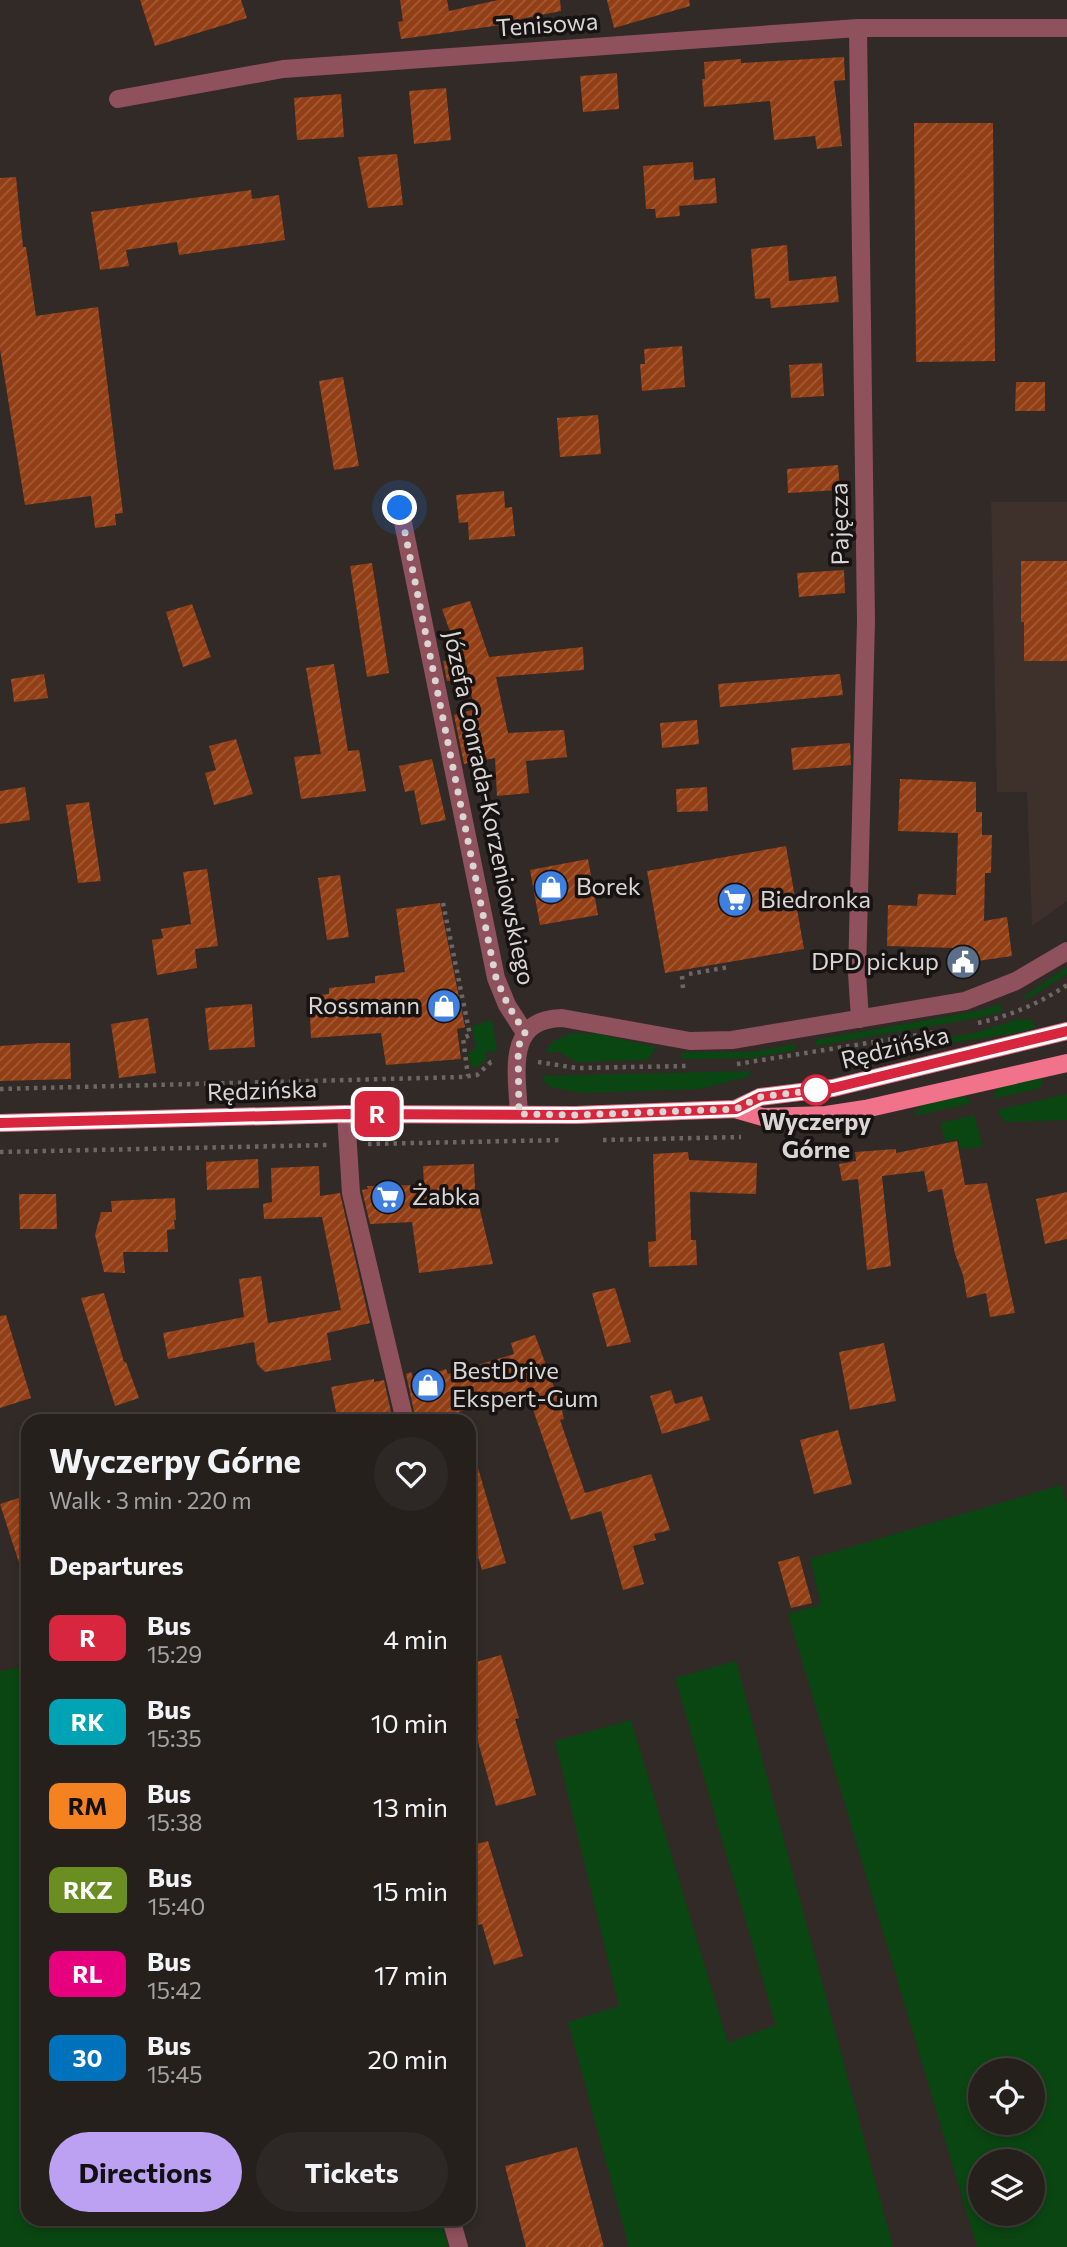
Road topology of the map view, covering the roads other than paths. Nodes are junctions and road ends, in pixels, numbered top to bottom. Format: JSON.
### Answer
{"nodes":[{"id":1,"x":858,"y":28,"type":"junction"},
{"id":2,"x":1067,"y":28,"type":"edge"},
{"id":3,"x":118,"y":99,"type":"dead end"},
{"id":4,"x":400,"y":508,"type":"dead end"},
{"id":5,"x":1067,"y":951,"type":"edge"},
{"id":6,"x":860,"y":1018,"type":"junction"},
{"id":7,"x":1067,"y":1031,"type":"edge"},
{"id":8,"x":525,"y":1033,"type":"junction"},
{"id":9,"x":1067,"y":1063,"type":"edge"},
{"id":10,"x":736,"y":1109,"type":"junction"},
{"id":11,"x":346,"y":1114,"type":"junction"},
{"id":12,"x":519,"y":1114,"type":"junction"},
{"id":13,"x":0,"y":1123,"type":"edge"},
{"id":14,"x":403,"y":1414,"type":"edge"},
{"id":15,"x":453,"y":2226,"type":"edge"},
{"id":16,"x":459,"y":2247,"type":"edge"}],
"edges":[{"from":1,"to":2,"type":"street","name":"Tenisowa"},
{"from":1,"to":3,"type":"street","name":"Tenisowa"},
{"from":1,"to":6,"type":"street","name":"Pajęcza"},
{"from":4,"to":8,"type":"street","name":"Józefa Conrada-Korzeniowskiego"},
{"from":5,"to":6,"type":"street","name":"Rędzińska"},
{"from":6,"to":8,"type":"street","name":"Rędzińska"},
{"from":7,"to":10,"type":"main road","name":"Rędzińska"},
{"from":8,"to":12,"type":"street"},
{"from":9,"to":10,"type":"main road","name":"Rędzińska"},
{"from":10,"to":12,"type":"main road","name":"Rędzińska"},
{"from":11,"to":12,"type":"main road","name":"Rędzińska"},
{"from":11,"to":13,"type":"main road","name":"Rędzińska"},
{"from":11,"to":14,"type":"street"},
{"from":15,"to":16,"type":"street"}]}
